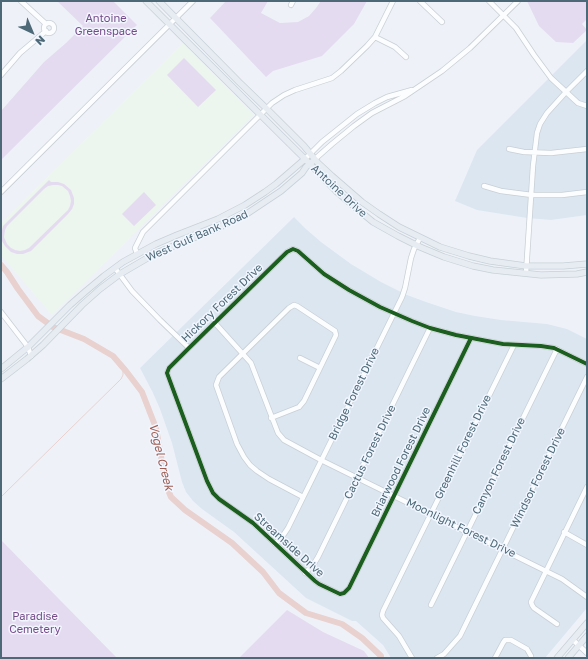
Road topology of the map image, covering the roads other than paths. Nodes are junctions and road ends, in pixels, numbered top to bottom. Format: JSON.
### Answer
{"nodes":[{"id":1,"x":21,"y":1,"type":"edge"},
{"id":2,"x":146,"y":1,"type":"edge"},
{"id":3,"x":158,"y":1,"type":"edge"},
{"id":4,"x":193,"y":1,"type":"edge"},
{"id":5,"x":394,"y":1,"type":"edge"},
{"id":6,"x":420,"y":1,"type":"edge"},
{"id":7,"x":489,"y":1,"type":"edge"},
{"id":8,"x":518,"y":1,"type":"edge"},
{"id":9,"x":503,"y":15,"type":"junction"},
{"id":10,"x":176,"y":18,"type":"junction"},
{"id":11,"x":442,"y":22,"type":"dead end"},
{"id":12,"x":46,"y":24,"type":"junction"},
{"id":13,"x":169,"y":24,"type":"junction"},
{"id":14,"x":46,"y":31,"type":"junction"},
{"id":15,"x":375,"y":37,"type":"junction"},
{"id":16,"x":195,"y":38,"type":"junction"},
{"id":17,"x":189,"y":44,"type":"junction"},
{"id":18,"x":213,"y":56,"type":"junction"},
{"id":19,"x":406,"y":57,"type":"dead end"},
{"id":20,"x":207,"y":61,"type":"junction"},
{"id":21,"x":587,"y":71,"type":"edge"},
{"id":22,"x":1,"y":75,"type":"edge"},
{"id":23,"x":419,"y":87,"type":"junction"},
{"id":24,"x":566,"y":92,"type":"junction"},
{"id":25,"x":587,"y":106,"type":"edge"},
{"id":26,"x":267,"y":109,"type":"junction"},
{"id":27,"x":260,"y":115,"type":"junction"},
{"id":28,"x":350,"y":120,"type":"junction"},
{"id":29,"x":354,"y":126,"type":"junction"},
{"id":30,"x":509,"y":149,"type":"dead end"},
{"id":31,"x":587,"y":149,"type":"edge"},
{"id":32,"x":534,"y":153,"type":"junction"},
{"id":33,"x":310,"y":154,"type":"junction"},
{"id":34,"x":315,"y":159,"type":"junction"},
{"id":35,"x":307,"y":161,"type":"junction"},
{"id":36,"x":284,"y":178,"type":"junction"},
{"id":37,"x":289,"y":184,"type":"junction"},
{"id":38,"x":484,"y":186,"type":"dead end"},
{"id":39,"x":1,"y":192,"type":"edge"},
{"id":40,"x":265,"y":192,"type":"junction"},
{"id":41,"x":587,"y":192,"type":"edge"},
{"id":42,"x":532,"y":195,"type":"junction"},
{"id":43,"x":269,"y":200,"type":"junction"},
{"id":44,"x":420,"y":238,"type":"junction"},
{"id":45,"x":162,"y":241,"type":"junction"},
{"id":46,"x":416,"y":245,"type":"junction"},
{"id":47,"x":165,"y":249,"type":"junction"},
{"id":48,"x":137,"y":254,"type":"junction"},
{"id":49,"x":587,"y":264,"type":"edge"},
{"id":50,"x":526,"y":266,"type":"junction"},
{"id":51,"x":115,"y":268,"type":"junction"},
{"id":52,"x":587,"y":272,"type":"edge"},
{"id":53,"x":526,"y":273,"type":"junction"},
{"id":54,"x":120,"y":274,"type":"junction"},
{"id":55,"x":67,"y":308,"type":"junction"},
{"id":56,"x":1,"y":312,"type":"edge"},
{"id":57,"x":394,"y":313,"type":"junction"},
{"id":58,"x":72,"y":315,"type":"junction"},
{"id":59,"x":215,"y":323,"type":"junction"},
{"id":60,"x":430,"y":328,"type":"junction"},
{"id":61,"x":471,"y":338,"type":"junction"},
{"id":62,"x":514,"y":344,"type":"junction"},
{"id":63,"x":28,"y":347,"type":"junction"},
{"id":64,"x":188,"y":348,"type":"junction"},
{"id":65,"x":557,"y":349,"type":"junction"},
{"id":66,"x":243,"y":353,"type":"junction"},
{"id":67,"x":31,"y":356,"type":"junction"},
{"id":68,"x":300,"y":358,"type":"dead end"},
{"id":69,"x":587,"y":364,"type":"edge"},
{"id":70,"x":1,"y":368,"type":"edge"},
{"id":71,"x":320,"y":368,"type":"junction"},
{"id":72,"x":167,"y":373,"type":"joint"},
{"id":73,"x":587,"y":377,"type":"edge"},
{"id":74,"x":1,"y":379,"type":"edge"},
{"id":75,"x":271,"y":418,"type":"junction"},
{"id":76,"x":321,"y":460,"type":"junction"},
{"id":77,"x":357,"y":478,"type":"junction"},
{"id":78,"x":587,"y":487,"type":"edge"},
{"id":79,"x":394,"y":496,"type":"junction"},
{"id":80,"x":303,"y":497,"type":"junction"},
{"id":81,"x":585,"y":497,"type":"edge"},
{"id":82,"x":430,"y":513,"type":"junction"},
{"id":83,"x":467,"y":531,"type":"junction"},
{"id":84,"x":564,"y":532,"type":"junction"},
{"id":85,"x":275,"y":544,"type":"junction"},
{"id":86,"x":587,"y":545,"type":"edge"},
{"id":87,"x":503,"y":549,"type":"junction"},
{"id":88,"x":546,"y":571,"type":"junction"},
{"id":89,"x":305,"y":573,"type":"junction"},
{"id":90,"x":344,"y":593,"type":"joint"},
{"id":91,"x":587,"y":597,"type":"edge"},
{"id":92,"x":431,"y":605,"type":"dead end"},
{"id":93,"x":557,"y":624,"type":"dead end"},
{"id":94,"x":587,"y":624,"type":"edge"},
{"id":95,"x":587,"y":636,"type":"edge"},
{"id":96,"x":573,"y":640,"type":"junction"},
{"id":97,"x":579,"y":645,"type":"junction"},
{"id":98,"x":587,"y":653,"type":"edge"},
{"id":99,"x":531,"y":656,"type":"dead end"},
{"id":100,"x":412,"y":658,"type":"edge"},
{"id":101,"x":437,"y":658,"type":"edge"},
{"id":102,"x":495,"y":658,"type":"edge"},
{"id":103,"x":557,"y":658,"type":"edge"},
{"id":104,"x":568,"y":658,"type":"edge"}],
"edges":[{"from":1,"to":12,"type":"street"},
{"from":2,"to":13,"type":"main road","name":"Antoine Drive"},
{"from":3,"to":10,"type":"main road","name":"Antoine Drive"},
{"from":4,"to":10,"type":"street"},
{"from":5,"to":15,"type":"street"},
{"from":6,"to":11,"type":"street"},
{"from":7,"to":9,"type":"street"},
{"from":8,"to":9,"type":"street","name":"West Gulf Bank Road"},
{"from":9,"to":23,"type":"street","name":"West Gulf Bank Road"},
{"from":9,"to":24,"type":"street"},
{"from":10,"to":13,"type":"street"},
{"from":10,"to":16,"type":"main road","name":"Antoine Drive"},
{"from":12,"to":14,"type":"street"},
{"from":12,"to":14,"type":"street"},
{"from":13,"to":17,"type":"main road","name":"Antoine Drive"},
{"from":13,"to":39,"type":"street"},
{"from":14,"to":22,"type":"street"},
{"from":15,"to":19,"type":"street"},
{"from":15,"to":26,"type":"street"},
{"from":16,"to":17,"type":"main road"},
{"from":16,"to":18,"type":"main road","name":"Antoine Drive"},
{"from":17,"to":20,"type":"main road","name":"Antoine Drive"},
{"from":18,"to":20,"type":"main road"},
{"from":18,"to":26,"type":"main road","name":"Antoine Drive"},
{"from":20,"to":27,"type":"main road","name":"Antoine Drive"},
{"from":21,"to":24,"type":"street"},
{"from":23,"to":28,"type":"street","name":"West Gulf Bank Road"},
{"from":23,"to":29,"type":"street","name":"West Gulf Bank Road"},
{"from":24,"to":25,"type":"street"},
{"from":24,"to":32,"type":"street"},
{"from":26,"to":27,"type":"street"},
{"from":26,"to":33,"type":"main road","name":"Antoine Drive"},
{"from":27,"to":35,"type":"main road","name":"Antoine Drive"},
{"from":27,"to":48,"type":"street"},
{"from":28,"to":29,"type":"street"},
{"from":28,"to":33,"type":"street","name":"West Gulf Bank Road"},
{"from":29,"to":34,"type":"street","name":"West Gulf Bank Road"},
{"from":30,"to":32,"type":"street"},
{"from":31,"to":32,"type":"street"},
{"from":32,"to":42,"type":"street"},
{"from":33,"to":34,"type":"main road","name":"Antoine Drive"},
{"from":33,"to":35,"type":"street","name":"West Gulf Bank Road"},
{"from":34,"to":35,"type":"main road","name":"West Gulf Bank Road"},
{"from":34,"to":44,"type":"main road","name":"Antoine Drive"},
{"from":35,"to":36,"type":"main road","name":"West Gulf Bank Road"},
{"from":35,"to":37,"type":"main road","name":"West Gulf Bank Road"},
{"from":35,"to":46,"type":"main road","name":"Antoine Drive"},
{"from":36,"to":37,"type":"main road"},
{"from":36,"to":40,"type":"main road","name":"West Gulf Bank Road"},
{"from":37,"to":43,"type":"main road","name":"West Gulf Bank Road"},
{"from":38,"to":42,"type":"street"},
{"from":40,"to":43,"type":"main road"},
{"from":40,"to":45,"type":"main road","name":"West Gulf Bank Road"},
{"from":41,"to":42,"type":"street"},
{"from":42,"to":50,"type":"street"},
{"from":43,"to":47,"type":"main road","name":"West Gulf Bank Road"},
{"from":44,"to":46,"type":"street","name":"Bridge Forest Drive"},
{"from":44,"to":50,"type":"main road","name":"Antoine Drive"},
{"from":45,"to":47,"type":"main road"},
{"from":45,"to":48,"type":"main road","name":"West Gulf Bank Road"},
{"from":46,"to":53,"type":"main road","name":"Antoine Drive"},
{"from":46,"to":57,"type":"street","name":"Bridge Forest Drive"},
{"from":47,"to":54,"type":"main road","name":"West Gulf Bank Road"},
{"from":48,"to":51,"type":"main road","name":"West Gulf Bank Road"},
{"from":49,"to":50,"type":"main road","name":"Antoine Drive"},
{"from":50,"to":53,"type":"street"},
{"from":51,"to":54,"type":"street"},
{"from":51,"to":55,"type":"main road","name":"West Gulf Bank Road"},
{"from":52,"to":53,"type":"main road","name":"Antoine Drive"},
{"from":54,"to":58,"type":"main road","name":"West Gulf Bank Road"},
{"from":54,"to":64,"type":"street"},
{"from":55,"to":58,"type":"main road"},
{"from":55,"to":63,"type":"main road","name":"West Gulf Bank Road"},
{"from":56,"to":63,"type":"street"},
{"from":57,"to":59,"type":"street","name":"Hickory Forest Drive"},
{"from":57,"to":60,"type":"street"},
{"from":57,"to":76,"type":"street","name":"Bridge Forest Drive"},
{"from":58,"to":67,"type":"main road","name":"West Gulf Bank Road"},
{"from":59,"to":64,"type":"street","name":"Hickory Forest Drive"},
{"from":59,"to":66,"type":"street","name":"Moonlight Forest Drive"},
{"from":60,"to":61,"type":"street"},
{"from":60,"to":77,"type":"street","name":"Cactus Forest Drive"},
{"from":61,"to":62,"type":"street"},
{"from":61,"to":79,"type":"street","name":"Briarwood Forest Drive"},
{"from":62,"to":65,"type":"street"},
{"from":62,"to":82,"type":"street","name":"Greenhill Forest Drive"},
{"from":63,"to":67,"type":"street"},
{"from":63,"to":70,"type":"main road","name":"West Gulf Bank Road"},
{"from":64,"to":72,"type":"street","name":"Hickory Forest Drive"},
{"from":65,"to":69,"type":"street"},
{"from":65,"to":83,"type":"street","name":"Canyon Forest Drive"},
{"from":66,"to":71,"type":"street"},
{"from":66,"to":75,"type":"street","name":"Moonlight Forest Drive"},
{"from":66,"to":80,"type":"street"},
{"from":67,"to":74,"type":"main road","name":"West Gulf Bank Road"},
{"from":68,"to":71,"type":"street"},
{"from":71,"to":75,"type":"street"},
{"from":72,"to":85,"type":"street","name":"Streamside Drive"},
{"from":73,"to":87,"type":"street","name":"Windsor Forest Drive"},
{"from":75,"to":76,"type":"street","name":"Moonlight Forest Drive"},
{"from":76,"to":77,"type":"street","name":"Moonlight Forest Drive"},
{"from":76,"to":80,"type":"street","name":"Bridge Forest Drive"},
{"from":77,"to":79,"type":"street","name":"Moonlight Forest Drive"},
{"from":77,"to":89,"type":"street","name":"Cactus Forest Drive"},
{"from":78,"to":81,"type":"street"},
{"from":79,"to":82,"type":"street","name":"Moonlight Forest Drive"},
{"from":79,"to":90,"type":"street","name":"Briarwood Forest Drive"},
{"from":80,"to":85,"type":"street","name":"Bridge Forest Drive"},
{"from":81,"to":84,"type":"street"},
{"from":82,"to":83,"type":"street","name":"Moonlight Forest Drive"},
{"from":82,"to":100,"type":"street","name":"Greenhill Forest Drive"},
{"from":83,"to":87,"type":"street","name":"Moonlight Forest Drive"},
{"from":83,"to":92,"type":"street","name":"Canyon Forest Drive"},
{"from":84,"to":86,"type":"street"},
{"from":84,"to":88,"type":"street"},
{"from":85,"to":89,"type":"street","name":"Streamside Drive"},
{"from":87,"to":88,"type":"street","name":"Moonlight Forest Drive"},
{"from":87,"to":101,"type":"street","name":"Windsor Forest Drive"},
{"from":88,"to":91,"type":"street","name":"Moonlight Forest Drive"},
{"from":88,"to":93,"type":"street"},
{"from":89,"to":90,"type":"street","name":"Streamside Drive"},
{"from":94,"to":96,"type":"main road"},
{"from":95,"to":97,"type":"main road"},
{"from":96,"to":97,"type":"street"},
{"from":96,"to":103,"type":"main road"},
{"from":97,"to":98,"type":"street"},
{"from":97,"to":104,"type":"main road"},
{"from":99,"to":102,"type":"street"}]}
